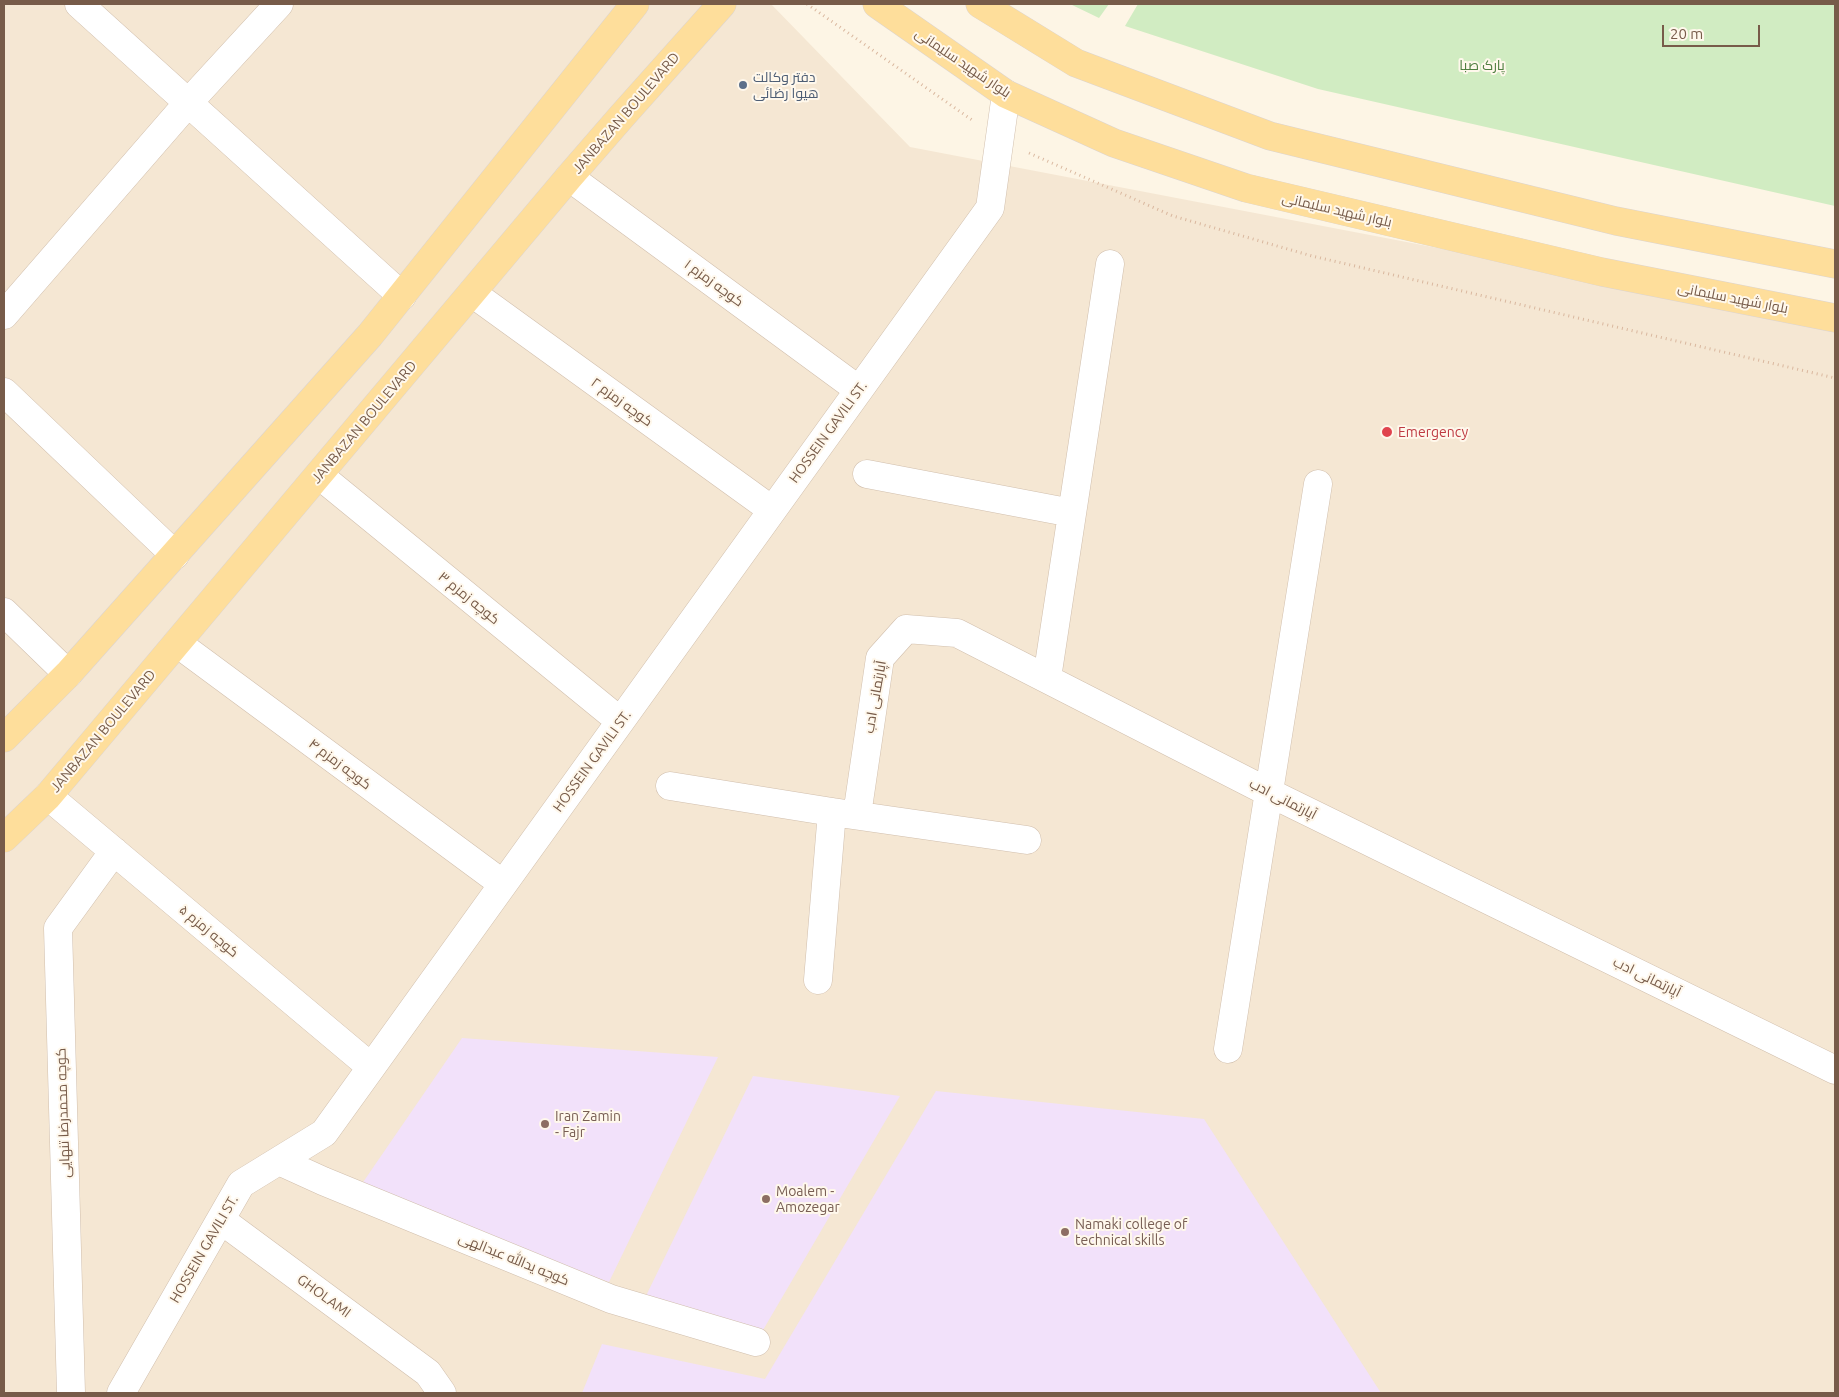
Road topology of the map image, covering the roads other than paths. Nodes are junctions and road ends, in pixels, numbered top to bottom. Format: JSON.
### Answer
{"nodes":[{"id":1,"x":79,"y":4,"type":"edge"},
{"id":2,"x":279,"y":4,"type":"edge"},
{"id":3,"x":635,"y":4,"type":"edge"},
{"id":4,"x":722,"y":4,"type":"edge"},
{"id":5,"x":877,"y":4,"type":"edge"},
{"id":6,"x":989,"y":7,"type":"edge"},
{"id":7,"x":1006,"y":94,"type":"junction"},
{"id":8,"x":188,"y":102,"type":"junction"},
{"id":9,"x":570,"y":177,"type":"junction"},
{"id":10,"x":1110,"y":264,"type":"dead end"},
{"id":11,"x":1835,"y":264,"type":"edge"},
{"id":12,"x":472,"y":293,"type":"junction"},
{"id":13,"x":402,"y":296,"type":"junction"},
{"id":14,"x":4,"y":315,"type":"edge"},
{"id":15,"x":1835,"y":318,"type":"edge"},
{"id":16,"x":858,"y":390,"type":"junction"},
{"id":17,"x":4,"y":392,"type":"edge"},
{"id":18,"x":867,"y":474,"type":"dead end"},
{"id":19,"x":319,"y":475,"type":"junction"},
{"id":20,"x":1318,"y":484,"type":"dead end"},
{"id":21,"x":772,"y":510,"type":"junction"},
{"id":22,"x":1072,"y":513,"type":"junction"},
{"id":23,"x":175,"y":555,"type":"junction"},
{"id":24,"x":4,"y":612,"type":"edge"},
{"id":25,"x":177,"y":643,"type":"junction"},
{"id":26,"x":68,"y":674,"type":"junction"},
{"id":27,"x":1047,"y":678,"type":"junction"},
{"id":28,"x":620,"y":721,"type":"junction"},
{"id":29,"x":4,"y":738,"type":"edge"},
{"id":30,"x":670,"y":786,"type":"dead end"},
{"id":31,"x":1270,"y":793,"type":"junction"},
{"id":32,"x":48,"y":796,"type":"junction"},
{"id":33,"x":844,"y":813,"type":"junction"},
{"id":34,"x":4,"y":838,"type":"edge"},
{"id":35,"x":1027,"y":840,"type":"dead end"},
{"id":36,"x":114,"y":851,"type":"junction"},
{"id":37,"x":503,"y":884,"type":"junction"},
{"id":38,"x":818,"y":980,"type":"dead end"},
{"id":39,"x":1228,"y":1050,"type":"dead end"},
{"id":40,"x":371,"y":1067,"type":"junction"},
{"id":41,"x":1835,"y":1070,"type":"edge"},
{"id":42,"x":279,"y":1160,"type":"junction"},
{"id":43,"x":221,"y":1220,"type":"junction"},
{"id":44,"x":756,"y":1342,"type":"dead end"},
{"id":45,"x":435,"y":1383,"type":"edge"},
{"id":46,"x":72,"y":1393,"type":"edge"},
{"id":47,"x":121,"y":1393,"type":"edge"}],
"edges":[{"from":1,"to":8,"type":"street"},
{"from":2,"to":8,"type":"street"},
{"from":3,"to":13,"type":"main road"},
{"from":4,"to":9,"type":"main road","name":"JANBAZAN BOULEVARD"},
{"from":5,"to":7,"type":"main road","name":"بلوار شهید سلیمانی"},
{"from":6,"to":11,"type":"main road"},
{"from":7,"to":15,"type":"main road","name":"بلوار شهید سلیمانی"},
{"from":7,"to":16,"type":"street","name":"HOSSEIN GAVILI ST."},
{"from":8,"to":13,"type":"street"},
{"from":8,"to":14,"type":"street"},
{"from":9,"to":12,"type":"main road","name":"JANBAZAN BOULEVARD"},
{"from":9,"to":16,"type":"street","name":"کوچه زمزم ۱"},
{"from":10,"to":22,"type":"street"},
{"from":12,"to":19,"type":"main road","name":"JANBAZAN BOULEVARD"},
{"from":12,"to":21,"type":"street","name":"کوچه زمزم ۲"},
{"from":13,"to":23,"type":"main road"},
{"from":16,"to":21,"type":"street","name":"HOSSEIN GAVILI ST."},
{"from":17,"to":23,"type":"street"},
{"from":18,"to":22,"type":"street"},
{"from":19,"to":25,"type":"main road","name":"JANBAZAN BOULEVARD"},
{"from":19,"to":28,"type":"street","name":"کوچه زمزم ۳"},
{"from":20,"to":31,"type":"street"},
{"from":21,"to":28,"type":"street","name":"HOSSEIN GAVILI ST."},
{"from":22,"to":27,"type":"street"},
{"from":23,"to":26,"type":"main road"},
{"from":24,"to":26,"type":"street"},
{"from":25,"to":32,"type":"main road","name":"JANBAZAN BOULEVARD"},
{"from":25,"to":37,"type":"street","name":"کوچه زمزم ۴"},
{"from":26,"to":29,"type":"main road"},
{"from":27,"to":31,"type":"street","name":"آپارتمانی ادب"},
{"from":27,"to":33,"type":"street","name":"آپارتمانی ادب"},
{"from":28,"to":37,"type":"street","name":"HOSSEIN GAVILI ST."},
{"from":30,"to":33,"type":"street"},
{"from":31,"to":39,"type":"street"},
{"from":31,"to":41,"type":"street","name":"آپارتمانی ادب"},
{"from":32,"to":34,"type":"main road","name":"JANBAZAN BOULEVARD"},
{"from":32,"to":36,"type":"street","name":"کوچه زمزم ۵"},
{"from":33,"to":35,"type":"street"},
{"from":33,"to":38,"type":"street"},
{"from":36,"to":40,"type":"street","name":"کوچه زمزم ۵"},
{"from":36,"to":46,"type":"street","name":"کوچه محمدرضا تنهایی"},
{"from":37,"to":40,"type":"street","name":"HOSSEIN GAVILI ST."},
{"from":40,"to":42,"type":"street","name":"HOSSEIN GAVILI ST."},
{"from":42,"to":43,"type":"street","name":"HOSSEIN GAVILI ST."},
{"from":42,"to":44,"type":"street","name":"کوچه یدالله عبدالهی"},
{"from":43,"to":45,"type":"street","name":"GHOLAMI"},
{"from":43,"to":47,"type":"street","name":"HOSSEIN GAVILI ST."}]}
